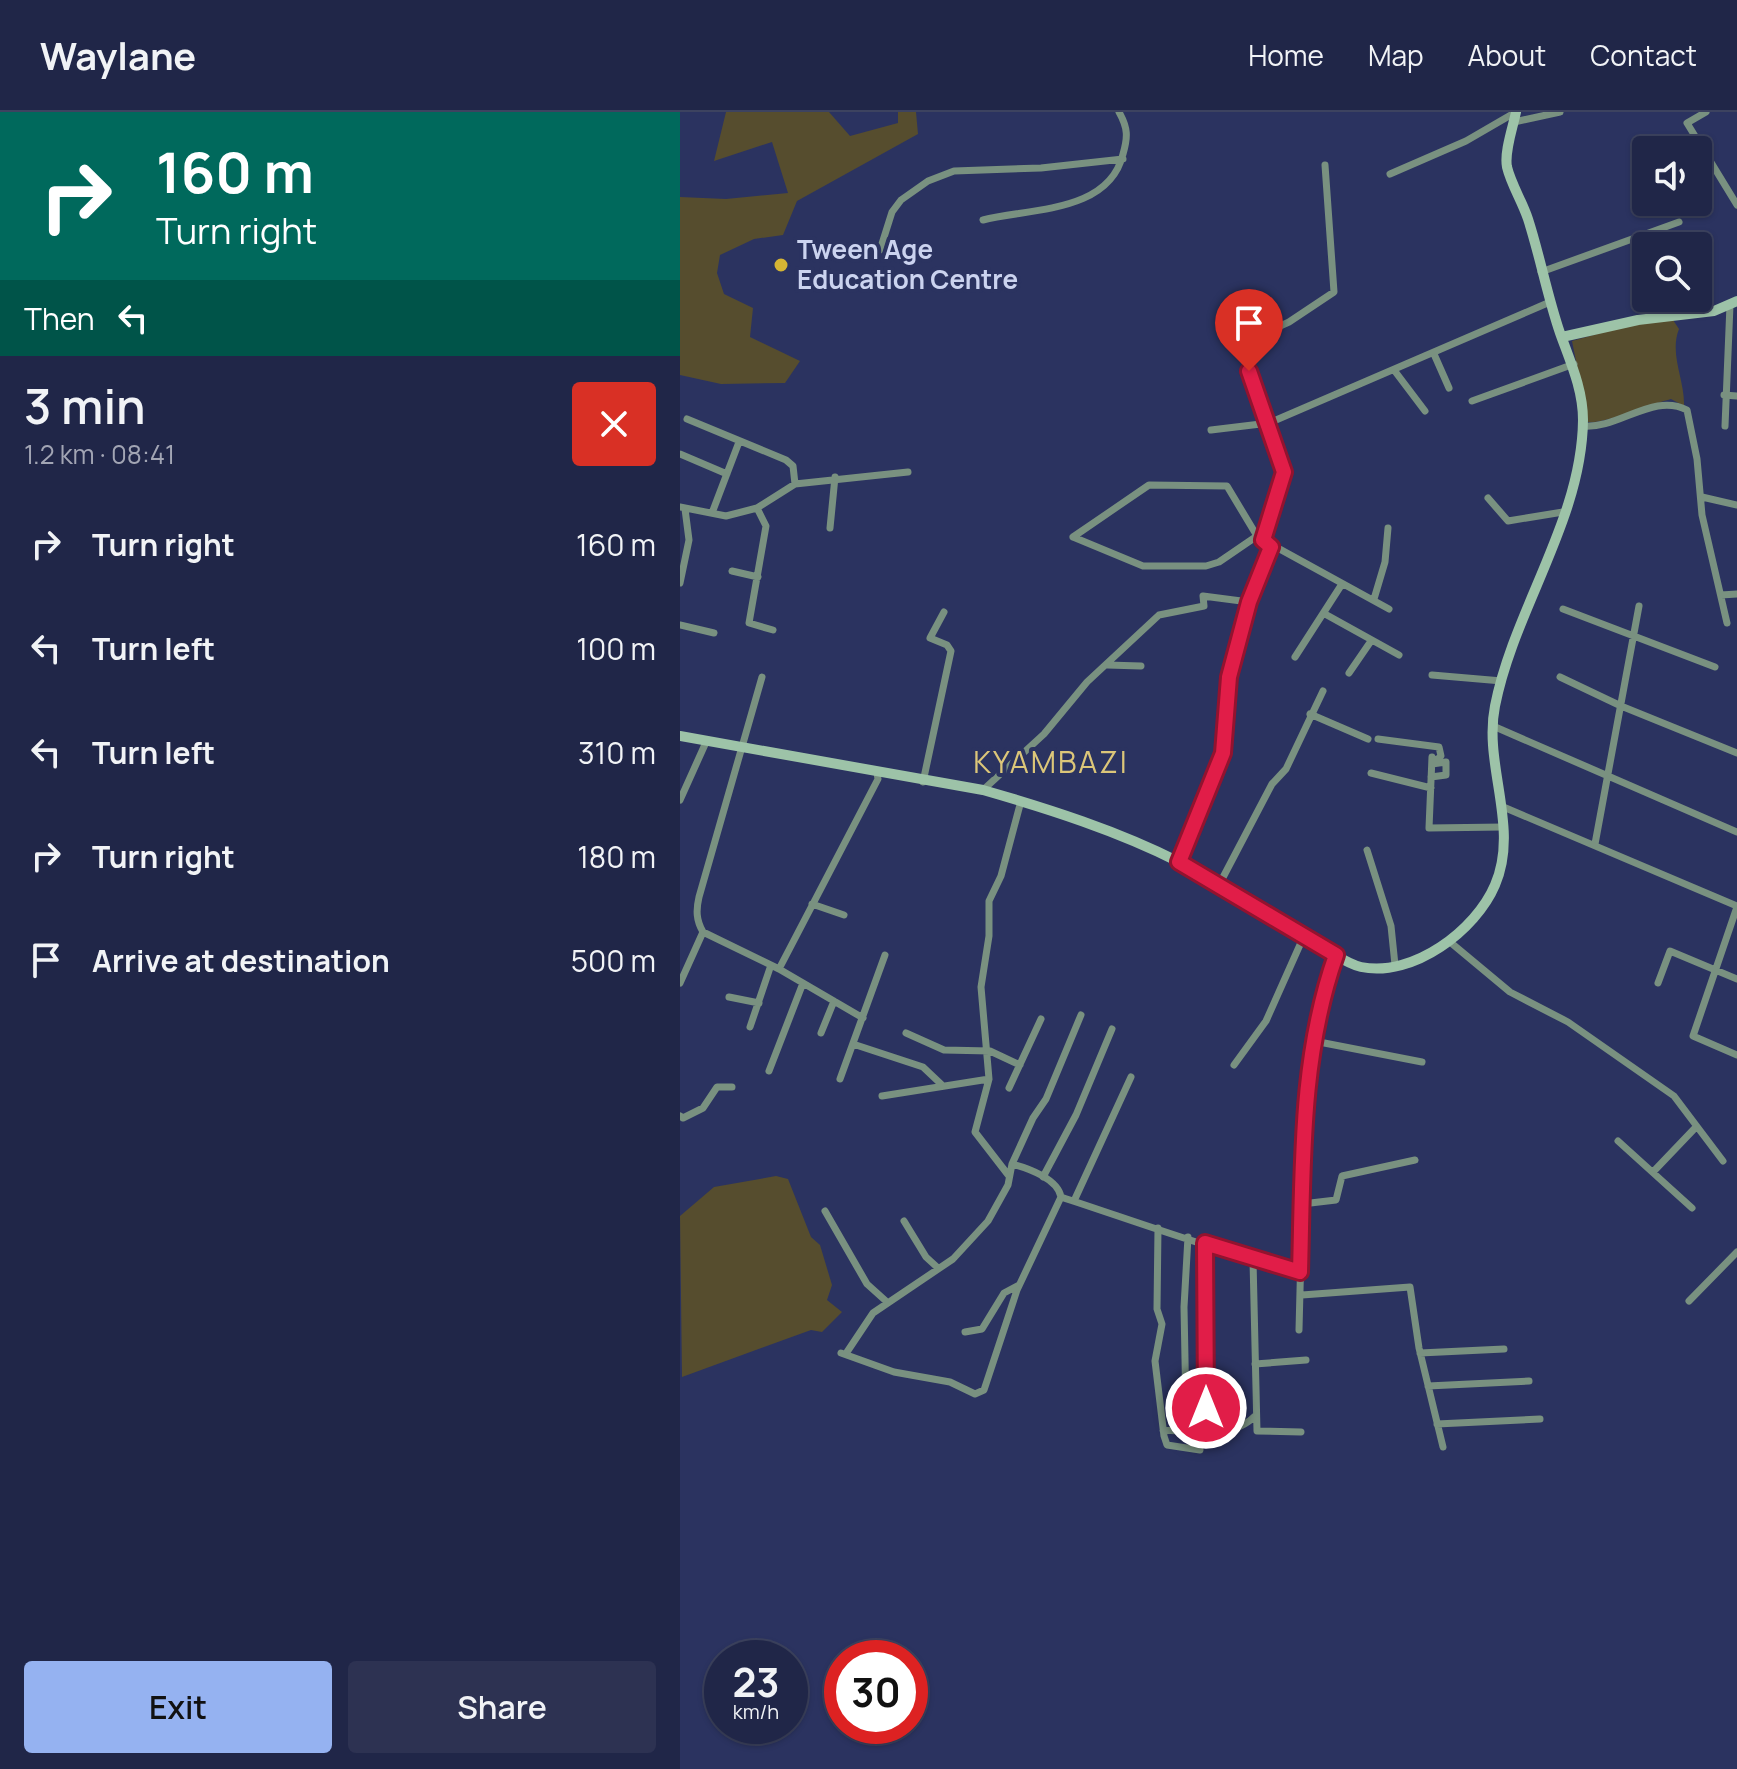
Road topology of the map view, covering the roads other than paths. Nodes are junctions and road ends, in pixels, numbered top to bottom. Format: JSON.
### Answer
{"nodes":[{"id":1,"x":1119,"y":112,"type":"edge"},
{"id":2,"x":1560,"y":112,"type":"edge"},
{"id":3,"x":1706,"y":112,"type":"edge"},
{"id":4,"x":1515,"y":115,"type":"edge"},
{"id":5,"x":1123,"y":159,"type":"junction"},
{"id":6,"x":1325,"y":165,"type":"dead end"},
{"id":7,"x":1390,"y":174,"type":"dead end"},
{"id":8,"x":1737,"y":205,"type":"edge"},
{"id":9,"x":983,"y":220,"type":"dead end"},
{"id":10,"x":1679,"y":222,"type":"dead end"},
{"id":11,"x":880,"y":250,"type":"dead end"},
{"id":12,"x":1541,"y":272,"type":"junction"},
{"id":13,"x":1550,"y":302,"type":"junction"},
{"id":14,"x":1733,"y":303,"type":"edge"},
{"id":15,"x":1562,"y":337,"type":"junction"},
{"id":16,"x":1434,"y":354,"type":"junction"},
{"id":17,"x":1574,"y":364,"type":"junction"},
{"id":18,"x":1394,"y":370,"type":"junction"},
{"id":19,"x":1449,"y":388,"type":"dead end"},
{"id":20,"x":1724,"y":395,"type":"junction"},
{"id":21,"x":1737,"y":396,"type":"edge"},
{"id":22,"x":1472,"y":401,"type":"dead end"},
{"id":23,"x":1425,"y":411,"type":"dead end"},
{"id":24,"x":687,"y":419,"type":"dead end"},
{"id":25,"x":1269,"y":423,"type":"junction"},
{"id":26,"x":1582,"y":426,"type":"junction"},
{"id":27,"x":1725,"y":426,"type":"dead end"},
{"id":28,"x":1211,"y":430,"type":"dead end"},
{"id":29,"x":739,"y":442,"type":"junction"},
{"id":30,"x":680,"y":454,"type":"edge"},
{"id":31,"x":908,"y":472,"type":"dead end"},
{"id":32,"x":727,"y":474,"type":"junction"},
{"id":33,"x":835,"y":477,"type":"junction"},
{"id":34,"x":795,"y":484,"type":"junction"},
{"id":35,"x":1702,"y":497,"type":"junction"},
{"id":36,"x":1488,"y":498,"type":"dead end"},
{"id":37,"x":1737,"y":505,"type":"edge"},
{"id":38,"x":683,"y":508,"type":"edge"},
{"id":39,"x":757,"y":508,"type":"junction"},
{"id":40,"x":1563,"y":512,"type":"junction"},
{"id":41,"x":712,"y":513,"type":"junction"},
{"id":42,"x":830,"y":528,"type":"dead end"},
{"id":43,"x":1388,"y":528,"type":"dead end"},
{"id":44,"x":1260,"y":538,"type":"junction"},
{"id":45,"x":1271,"y":547,"type":"junction"},
{"id":46,"x":732,"y":571,"type":"dead end"},
{"id":47,"x":758,"y":577,"type":"junction"},
{"id":48,"x":680,"y":583,"type":"edge"},
{"id":49,"x":1342,"y":584,"type":"junction"},
{"id":50,"x":1737,"y":594,"type":"edge"},
{"id":51,"x":1721,"y":595,"type":"junction"},
{"id":52,"x":1374,"y":599,"type":"junction"},
{"id":53,"x":1249,"y":602,"type":"junction"},
{"id":54,"x":1639,"y":606,"type":"dead end"},
{"id":55,"x":1389,"y":609,"type":"dead end"},
{"id":56,"x":1563,"y":609,"type":"dead end"},
{"id":57,"x":944,"y":612,"type":"dead end"},
{"id":58,"x":1325,"y":614,"type":"junction"},
{"id":59,"x":1727,"y":623,"type":"dead end"},
{"id":60,"x":680,"y":625,"type":"edge"},
{"id":61,"x":773,"y":630,"type":"dead end"},
{"id":62,"x":714,"y":633,"type":"dead end"},
{"id":63,"x":1633,"y":634,"type":"junction"},
{"id":64,"x":1371,"y":641,"type":"junction"},
{"id":65,"x":1399,"y":655,"type":"dead end"},
{"id":66,"x":1295,"y":657,"type":"dead end"},
{"id":67,"x":1107,"y":665,"type":"junction"},
{"id":68,"x":1141,"y":666,"type":"dead end"},
{"id":69,"x":1715,"y":667,"type":"dead end"},
{"id":70,"x":1349,"y":673,"type":"dead end"},
{"id":71,"x":1432,"y":675,"type":"dead end"},
{"id":72,"x":762,"y":677,"type":"dead end"},
{"id":73,"x":1560,"y":677,"type":"dead end"},
{"id":74,"x":1502,"y":681,"type":"junction"},
{"id":75,"x":1323,"y":691,"type":"dead end"},
{"id":76,"x":1621,"y":706,"type":"junction"},
{"id":77,"x":1310,"y":714,"type":"junction"},
{"id":78,"x":1493,"y":726,"type":"junction"},
{"id":79,"x":680,"y":736,"type":"edge"},
{"id":80,"x":1368,"y":739,"type":"dead end"},
{"id":81,"x":1378,"y":739,"type":"dead end"},
{"id":82,"x":707,"y":740,"type":"junction"},
{"id":83,"x":743,"y":744,"type":"junction"},
{"id":84,"x":1737,"y":753,"type":"edge"},
{"id":85,"x":1432,"y":761,"type":"junction"},
{"id":86,"x":877,"y":773,"type":"junction"},
{"id":87,"x":1371,"y":773,"type":"dead end"},
{"id":88,"x":1609,"y":774,"type":"junction"},
{"id":89,"x":1431,"y":777,"type":"junction"},
{"id":90,"x":923,"y":782,"type":"junction"},
{"id":91,"x":1431,"y":788,"type":"junction"},
{"id":92,"x":983,"y":790,"type":"junction"},
{"id":93,"x":680,"y":800,"type":"edge"},
{"id":94,"x":1021,"y":801,"type":"junction"},
{"id":95,"x":1501,"y":806,"type":"junction"},
{"id":96,"x":1503,"y":827,"type":"junction"},
{"id":97,"x":1737,"y":832,"type":"edge"},
{"id":98,"x":1595,"y":844,"type":"junction"},
{"id":99,"x":1367,"y":850,"type":"dead end"},
{"id":100,"x":1179,"y":862,"type":"junction"},
{"id":101,"x":1219,"y":885,"type":"junction"},
{"id":102,"x":812,"y":904,"type":"junction"},
{"id":103,"x":1737,"y":907,"type":"edge"},
{"id":104,"x":844,"y":915,"type":"dead end"},
{"id":105,"x":703,"y":932,"type":"junction"},
{"id":106,"x":1303,"y":938,"type":"junction"},
{"id":107,"x":1450,"y":942,"type":"junction"},
{"id":108,"x":885,"y":955,"type":"dead end"},
{"id":109,"x":1336,"y":955,"type":"junction"},
{"id":110,"x":1395,"y":965,"type":"junction"},
{"id":111,"x":775,"y":967,"type":"junction"},
{"id":112,"x":1716,"y":969,"type":"junction"},
{"id":113,"x":1737,"y":979,"type":"edge"},
{"id":114,"x":680,"y":983,"type":"edge"},
{"id":115,"x":803,"y":983,"type":"junction"},
{"id":116,"x":1658,"y":983,"type":"dead end"},
{"id":117,"x":729,"y":997,"type":"dead end"},
{"id":118,"x":834,"y":1001,"type":"junction"},
{"id":119,"x":759,"y":1003,"type":"junction"},
{"id":120,"x":1081,"y":1015,"type":"dead end"},
{"id":121,"x":863,"y":1018,"type":"junction"},
{"id":122,"x":1041,"y":1019,"type":"dead end"},
{"id":123,"x":750,"y":1027,"type":"dead end"},
{"id":124,"x":1112,"y":1029,"type":"dead end"},
{"id":125,"x":821,"y":1033,"type":"dead end"},
{"id":126,"x":906,"y":1033,"type":"dead end"},
{"id":127,"x":1314,"y":1041,"type":"junction"},
{"id":128,"x":853,"y":1044,"type":"junction"},
{"id":129,"x":986,"y":1053,"type":"junction"},
{"id":130,"x":1737,"y":1055,"type":"edge"},
{"id":131,"x":1422,"y":1062,"type":"dead end"},
{"id":132,"x":1020,"y":1065,"type":"junction"},
{"id":133,"x":1234,"y":1065,"type":"dead end"},
{"id":134,"x":769,"y":1071,"type":"dead end"},
{"id":135,"x":1131,"y":1077,"type":"dead end"},
{"id":136,"x":840,"y":1079,"type":"dead end"},
{"id":137,"x":989,"y":1079,"type":"junction"},
{"id":138,"x":942,"y":1085,"type":"junction"},
{"id":139,"x":732,"y":1087,"type":"dead end"},
{"id":140,"x":1009,"y":1088,"type":"dead end"},
{"id":141,"x":882,"y":1096,"type":"dead end"},
{"id":142,"x":680,"y":1116,"type":"edge"},
{"id":143,"x":1696,"y":1127,"type":"junction"},
{"id":144,"x":1618,"y":1141,"type":"dead end"},
{"id":145,"x":1415,"y":1160,"type":"dead end"},
{"id":146,"x":1723,"y":1161,"type":"dead end"},
{"id":147,"x":1012,"y":1164,"type":"junction"},
{"id":148,"x":1653,"y":1172,"type":"junction"},
{"id":149,"x":1009,"y":1176,"type":"junction"},
{"id":150,"x":1043,"y":1177,"type":"junction"},
{"id":151,"x":1061,"y":1197,"type":"junction"},
{"id":152,"x":1074,"y":1201,"type":"junction"},
{"id":153,"x":1302,"y":1204,"type":"junction"},
{"id":154,"x":1692,"y":1208,"type":"dead end"},
{"id":155,"x":825,"y":1211,"type":"dead end"},
{"id":156,"x":904,"y":1221,"type":"dead end"},
{"id":157,"x":1158,"y":1228,"type":"junction"},
{"id":158,"x":1188,"y":1237,"type":"junction"},
{"id":159,"x":1205,"y":1243,"type":"junction"},
{"id":160,"x":1737,"y":1252,"type":"edge"},
{"id":161,"x":1253,"y":1260,"type":"junction"},
{"id":162,"x":938,"y":1268,"type":"junction"},
{"id":163,"x":1300,"y":1272,"type":"junction"},
{"id":164,"x":1019,"y":1285,"type":"junction"},
{"id":165,"x":1302,"y":1295,"type":"junction"},
{"id":166,"x":1689,"y":1301,"type":"dead end"},
{"id":167,"x":887,"y":1302,"type":"junction"},
{"id":168,"x":1299,"y":1330,"type":"dead end"},
{"id":169,"x":965,"y":1332,"type":"dead end"},
{"id":170,"x":1504,"y":1349,"type":"dead end"},
{"id":171,"x":1420,"y":1353,"type":"junction"},
{"id":172,"x":1306,"y":1360,"type":"dead end"},
{"id":173,"x":1255,"y":1364,"type":"junction"},
{"id":174,"x":1529,"y":1381,"type":"dead end"},
{"id":175,"x":1428,"y":1386,"type":"junction"},
{"id":176,"x":1206,"y":1408,"type":"dead end"},
{"id":177,"x":1186,"y":1411,"type":"dead end"},
{"id":178,"x":1256,"y":1415,"type":"junction"},
{"id":179,"x":1540,"y":1419,"type":"dead end"},
{"id":180,"x":1437,"y":1424,"type":"junction"},
{"id":181,"x":1163,"y":1430,"type":"junction"},
{"id":182,"x":1301,"y":1432,"type":"dead end"},
{"id":183,"x":1443,"y":1447,"type":"dead end"},
{"id":184,"x":1200,"y":1450,"type":"dead end"}],
"edges":[{"from":1,"to":5,"type":"street"},
{"from":2,"to":4,"type":"street"},
{"from":3,"to":8,"type":"street"},
{"from":4,"to":7,"type":"street"},
{"from":4,"to":12,"type":"street"},
{"from":5,"to":9,"type":"street"},
{"from":5,"to":11,"type":"street"},
{"from":6,"to":25,"type":"street"},
{"from":10,"to":12,"type":"street"},
{"from":12,"to":13,"type":"street"},
{"from":13,"to":15,"type":"street"},
{"from":13,"to":16,"type":"street"},
{"from":14,"to":15,"type":"street"},
{"from":14,"to":20,"type":"street"},
{"from":15,"to":17,"type":"street"},
{"from":16,"to":18,"type":"street"},
{"from":16,"to":19,"type":"street"},
{"from":17,"to":22,"type":"street"},
{"from":17,"to":26,"type":"street"},
{"from":18,"to":23,"type":"street"},
{"from":18,"to":25,"type":"street"},
{"from":20,"to":21,"type":"street"},
{"from":20,"to":27,"type":"street"},
{"from":24,"to":29,"type":"street"},
{"from":25,"to":28,"type":"street"},
{"from":25,"to":44,"type":"street"},
{"from":26,"to":35,"type":"street"},
{"from":26,"to":40,"type":"street"},
{"from":29,"to":32,"type":"street"},
{"from":29,"to":34,"type":"street"},
{"from":30,"to":32,"type":"street"},
{"from":31,"to":33,"type":"street"},
{"from":32,"to":41,"type":"street"},
{"from":33,"to":34,"type":"street"},
{"from":33,"to":42,"type":"street"},
{"from":34,"to":39,"type":"street"},
{"from":35,"to":37,"type":"street"},
{"from":35,"to":51,"type":"street"},
{"from":36,"to":40,"type":"street"},
{"from":38,"to":41,"type":"street"},
{"from":38,"to":48,"type":"street"},
{"from":39,"to":41,"type":"street"},
{"from":39,"to":47,"type":"street"},
{"from":40,"to":74,"type":"street"},
{"from":43,"to":52,"type":"street"},
{"from":44,"to":44,"type":"street"},
{"from":44,"to":45,"type":"street"},
{"from":45,"to":49,"type":"street"},
{"from":45,"to":53,"type":"street"},
{"from":46,"to":47,"type":"street"},
{"from":47,"to":61,"type":"street"},
{"from":49,"to":52,"type":"street"},
{"from":49,"to":58,"type":"street"},
{"from":50,"to":51,"type":"street"},
{"from":51,"to":59,"type":"street"},
{"from":52,"to":55,"type":"street"},
{"from":53,"to":67,"type":"street"},
{"from":53,"to":100,"type":"street"},
{"from":54,"to":63,"type":"street"},
{"from":56,"to":63,"type":"street"},
{"from":57,"to":90,"type":"street"},
{"from":58,"to":64,"type":"street"},
{"from":58,"to":66,"type":"street"},
{"from":60,"to":62,"type":"street"},
{"from":63,"to":69,"type":"street"},
{"from":63,"to":76,"type":"street"},
{"from":64,"to":65,"type":"street"},
{"from":64,"to":70,"type":"street"},
{"from":67,"to":68,"type":"street"},
{"from":67,"to":92,"type":"street"},
{"from":71,"to":74,"type":"street"},
{"from":72,"to":83,"type":"street"},
{"from":73,"to":76,"type":"street"},
{"from":74,"to":78,"type":"street"},
{"from":75,"to":77,"type":"street"},
{"from":76,"to":84,"type":"street"},
{"from":76,"to":88,"type":"street"},
{"from":77,"to":80,"type":"street"},
{"from":77,"to":101,"type":"street"},
{"from":78,"to":88,"type":"street"},
{"from":78,"to":95,"type":"street"},
{"from":79,"to":82,"type":"street"},
{"from":81,"to":85,"type":"street"},
{"from":82,"to":83,"type":"street"},
{"from":82,"to":93,"type":"street"},
{"from":83,"to":86,"type":"street"},
{"from":83,"to":105,"type":"street"},
{"from":85,"to":89,"type":"street"},
{"from":85,"to":89,"type":"street"},
{"from":86,"to":90,"type":"street"},
{"from":86,"to":102,"type":"street"},
{"from":87,"to":91,"type":"street"},
{"from":88,"to":97,"type":"street"},
{"from":88,"to":98,"type":"street"},
{"from":89,"to":91,"type":"street"},
{"from":90,"to":92,"type":"street"},
{"from":91,"to":96,"type":"street"},
{"from":92,"to":94,"type":"street"},
{"from":94,"to":100,"type":"street"},
{"from":94,"to":129,"type":"street"},
{"from":95,"to":96,"type":"street"},
{"from":95,"to":98,"type":"street"},
{"from":96,"to":107,"type":"street"},
{"from":98,"to":103,"type":"street"},
{"from":99,"to":110,"type":"street"},
{"from":100,"to":101,"type":"street"},
{"from":101,"to":106,"type":"street"},
{"from":102,"to":104,"type":"street"},
{"from":102,"to":111,"type":"street"},
{"from":103,"to":112,"type":"street"},
{"from":105,"to":111,"type":"street"},
{"from":105,"to":114,"type":"street"},
{"from":106,"to":109,"type":"street"},
{"from":106,"to":133,"type":"street"},
{"from":107,"to":110,"type":"street"},
{"from":107,"to":143,"type":"street"},
{"from":108,"to":121,"type":"street"},
{"from":109,"to":110,"type":"street"},
{"from":109,"to":127,"type":"street"},
{"from":111,"to":115,"type":"street"},
{"from":111,"to":119,"type":"street"},
{"from":112,"to":113,"type":"street"},
{"from":112,"to":116,"type":"street"},
{"from":112,"to":130,"type":"street"},
{"from":115,"to":118,"type":"street"},
{"from":115,"to":134,"type":"street"},
{"from":117,"to":119,"type":"street"},
{"from":118,"to":121,"type":"street"},
{"from":118,"to":125,"type":"street"},
{"from":119,"to":123,"type":"street"},
{"from":120,"to":147,"type":"street"},
{"from":121,"to":128,"type":"street"},
{"from":122,"to":132,"type":"street"},
{"from":124,"to":150,"type":"street"},
{"from":126,"to":129,"type":"street"},
{"from":127,"to":131,"type":"street"},
{"from":127,"to":153,"type":"street"},
{"from":128,"to":136,"type":"street"},
{"from":128,"to":138,"type":"street"},
{"from":129,"to":132,"type":"street"},
{"from":129,"to":137,"type":"street"},
{"from":132,"to":140,"type":"street"},
{"from":135,"to":152,"type":"street"},
{"from":137,"to":138,"type":"street"},
{"from":137,"to":149,"type":"street"},
{"from":138,"to":141,"type":"street"},
{"from":139,"to":142,"type":"street"},
{"from":143,"to":146,"type":"street"},
{"from":143,"to":148,"type":"street"},
{"from":144,"to":148,"type":"street"},
{"from":145,"to":153,"type":"street"},
{"from":147,"to":149,"type":"street"},
{"from":147,"to":150,"type":"street"},
{"from":148,"to":154,"type":"street"},
{"from":149,"to":162,"type":"street"},
{"from":150,"to":151,"type":"street"},
{"from":151,"to":152,"type":"street"},
{"from":151,"to":164,"type":"street"},
{"from":152,"to":157,"type":"street"},
{"from":153,"to":163,"type":"street"},
{"from":155,"to":167,"type":"street"},
{"from":156,"to":162,"type":"street"},
{"from":157,"to":158,"type":"street"},
{"from":157,"to":181,"type":"street"},
{"from":158,"to":159,"type":"street"},
{"from":158,"to":177,"type":"street"},
{"from":159,"to":161,"type":"street"},
{"from":159,"to":176,"type":"street"},
{"from":160,"to":166,"type":"street"},
{"from":161,"to":163,"type":"street"},
{"from":161,"to":173,"type":"street"},
{"from":162,"to":167,"type":"street"},
{"from":163,"to":165,"type":"street"},
{"from":164,"to":167,"type":"street"},
{"from":164,"to":169,"type":"street"},
{"from":165,"to":168,"type":"street"},
{"from":165,"to":171,"type":"street"},
{"from":170,"to":171,"type":"street"},
{"from":171,"to":175,"type":"street"},
{"from":172,"to":173,"type":"street"},
{"from":173,"to":178,"type":"street"},
{"from":174,"to":175,"type":"street"},
{"from":175,"to":180,"type":"street"},
{"from":178,"to":181,"type":"street"},
{"from":178,"to":182,"type":"street"},
{"from":179,"to":180,"type":"street"},
{"from":180,"to":183,"type":"street"},
{"from":181,"to":184,"type":"street"}]}
